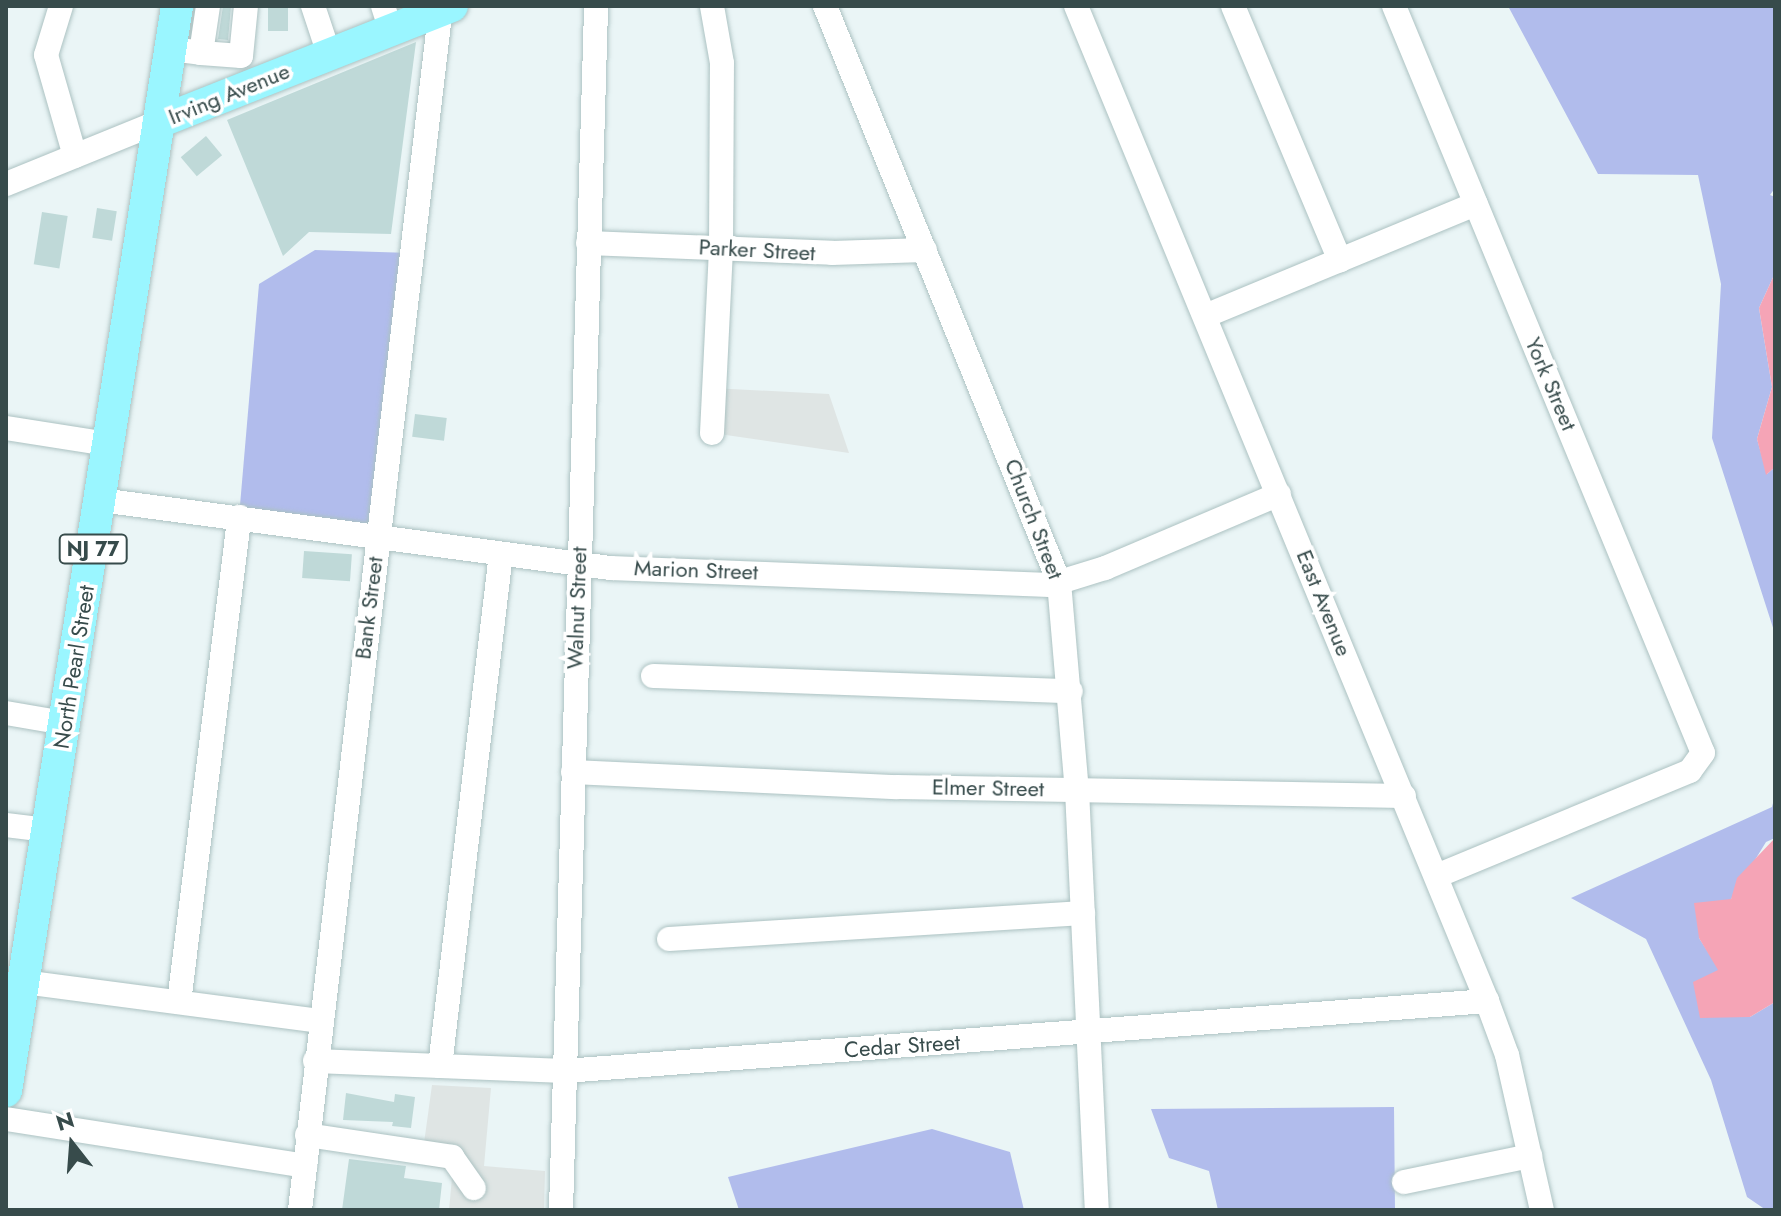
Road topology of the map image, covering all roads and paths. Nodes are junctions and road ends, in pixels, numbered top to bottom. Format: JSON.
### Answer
{"nodes":[{"id":1,"x":61,"y":6,"type":"edge"},
{"id":2,"x":177,"y":6,"type":"edge"},
{"id":3,"x":208,"y":6,"type":"edge"},
{"id":4,"x":246,"y":6,"type":"edge"},
{"id":5,"x":313,"y":6,"type":"edge"},
{"id":6,"x":596,"y":6,"type":"edge"},
{"id":7,"x":712,"y":6,"type":"edge"},
{"id":8,"x":825,"y":6,"type":"edge"},
{"id":9,"x":1076,"y":6,"type":"edge"},
{"id":10,"x":1233,"y":6,"type":"edge"},
{"id":11,"x":1394,"y":6,"type":"edge"},
{"id":12,"x":444,"y":8,"type":"edge"},
{"id":13,"x":387,"y":18,"type":"edge"},
{"id":14,"x":186,"y":51,"type":"junction"},
{"id":15,"x":329,"y":54,"type":"junction"},
{"id":16,"x":246,"y":70,"type":"junction"},
{"id":17,"x":159,"y":122,"type":"junction"},
{"id":18,"x":75,"y":156,"type":"junction"},
{"id":19,"x":6,"y":184,"type":"edge"},
{"id":20,"x":1476,"y":204,"type":"junction"},
{"id":21,"x":588,"y":243,"type":"junction"},
{"id":22,"x":721,"y":248,"type":"junction"},
{"id":23,"x":925,"y":250,"type":"junction"},
{"id":24,"x":1340,"y":260,"type":"junction"},
{"id":25,"x":1205,"y":316,"type":"junction"},
{"id":26,"x":6,"y":428,"type":"edge"},
{"id":27,"x":712,"y":433,"type":"dead end"},
{"id":28,"x":108,"y":444,"type":"junction"},
{"id":29,"x":1279,"y":494,"type":"junction"},
{"id":30,"x":100,"y":500,"type":"junction"},
{"id":31,"x":239,"y":517,"type":"junction"},
{"id":32,"x":377,"y":537,"type":"junction"},
{"id":33,"x":501,"y":554,"type":"junction"},
{"id":34,"x":579,"y":564,"type":"junction"},
{"id":35,"x":1059,"y":582,"type":"junction"},
{"id":36,"x":653,"y":676,"type":"dead end"},
{"id":37,"x":1071,"y":691,"type":"junction"},
{"id":38,"x":6,"y":713,"type":"edge"},
{"id":39,"x":64,"y":723,"type":"junction"},
{"id":40,"x":573,"y":772,"type":"junction"},
{"id":41,"x":1077,"y":790,"type":"junction"},
{"id":42,"x":1404,"y":796,"type":"junction"},
{"id":43,"x":6,"y":825,"type":"edge"},
{"id":44,"x":47,"y":830,"type":"junction"},
{"id":45,"x":1437,"y":876,"type":"junction"},
{"id":46,"x":1083,"y":913,"type":"junction"},
{"id":47,"x":669,"y":939,"type":"dead end"},
{"id":48,"x":23,"y":982,"type":"junction"},
{"id":49,"x":1487,"y":1001,"type":"junction"},
{"id":50,"x":179,"y":1002,"type":"junction"},
{"id":51,"x":320,"y":1021,"type":"junction"},
{"id":52,"x":1089,"y":1033,"type":"junction"},
{"id":53,"x":315,"y":1061,"type":"junction"},
{"id":54,"x":440,"y":1066,"type":"junction"},
{"id":55,"x":565,"y":1071,"type":"junction"},
{"id":56,"x":6,"y":1091,"type":"edge"},
{"id":57,"x":6,"y":1119,"type":"edge"},
{"id":58,"x":307,"y":1135,"type":"junction"},
{"id":59,"x":1530,"y":1156,"type":"junction"},
{"id":60,"x":305,"y":1166,"type":"junction"},
{"id":61,"x":1404,"y":1182,"type":"dead end"},
{"id":62,"x":474,"y":1188,"type":"dead end"},
{"id":63,"x":300,"y":1210,"type":"edge"},
{"id":64,"x":561,"y":1210,"type":"edge"},
{"id":65,"x":1097,"y":1210,"type":"edge"},
{"id":66,"x":1542,"y":1210,"type":"edge"}],
"edges":[{"from":1,"to":18,"type":"street"},
{"from":2,"to":14,"type":"main road","name":"North Pearl Street","number":"NJ 77"},
{"from":3,"to":14,"type":"street"},
{"from":4,"to":16,"type":"street"},
{"from":5,"to":15,"type":"street"},
{"from":6,"to":21,"type":"street","name":"Walnut Street"},
{"from":7,"to":22,"type":"street"},
{"from":8,"to":23,"type":"street","name":"Church Street"},
{"from":9,"to":25,"type":"street","name":"East Avenue"},
{"from":10,"to":24,"type":"street"},
{"from":11,"to":20,"type":"street","name":"York Street"},
{"from":12,"to":13,"type":"main road","name":"Irving Avenue"},
{"from":12,"to":32,"type":"street","name":"Bank Street"},
{"from":13,"to":15,"type":"main road","name":"Irving Avenue"},
{"from":14,"to":16,"type":"street"},
{"from":14,"to":17,"type":"main road","name":"North Pearl Street","number":"NJ 77"},
{"from":15,"to":16,"type":"main road","name":"Irving Avenue"},
{"from":16,"to":17,"type":"main road","name":"Irving Avenue"},
{"from":17,"to":18,"type":"street","name":"Irving Avenue"},
{"from":17,"to":28,"type":"main road","name":"North Pearl Street","number":"NJ 77"},
{"from":18,"to":19,"type":"street","name":"Irving Avenue"},
{"from":20,"to":24,"type":"street"},
{"from":20,"to":45,"type":"street","name":"York Street"},
{"from":21,"to":22,"type":"street","name":"Parker Street"},
{"from":21,"to":34,"type":"street","name":"Walnut Street"},
{"from":22,"to":23,"type":"street","name":"Parker Street"},
{"from":22,"to":27,"type":"street"},
{"from":23,"to":35,"type":"street","name":"Church Street"},
{"from":24,"to":25,"type":"street"},
{"from":25,"to":29,"type":"street","name":"East Avenue"},
{"from":26,"to":28,"type":"street"},
{"from":28,"to":30,"type":"main road","name":"North Pearl Street","number":"NJ 77"},
{"from":29,"to":35,"type":"street","name":"Marion Street"},
{"from":29,"to":42,"type":"street","name":"East Avenue"},
{"from":30,"to":31,"type":"street","name":"Marion Street"},
{"from":30,"to":39,"type":"main road","name":"North Pearl Street","number":"NJ 77"},
{"from":31,"to":32,"type":"street","name":"Marion Street"},
{"from":31,"to":50,"type":"street"},
{"from":32,"to":33,"type":"street","name":"Marion Street"},
{"from":32,"to":51,"type":"street","name":"Bank Street"},
{"from":33,"to":34,"type":"street","name":"Marion Street"},
{"from":33,"to":54,"type":"street"},
{"from":34,"to":35,"type":"street","name":"Marion Street"},
{"from":34,"to":40,"type":"street","name":"Walnut Street"},
{"from":35,"to":37,"type":"street","name":"Church Street"},
{"from":36,"to":37,"type":"street"},
{"from":37,"to":41,"type":"street","name":"Church Street"},
{"from":38,"to":39,"type":"street"},
{"from":39,"to":44,"type":"main road","name":"North Pearl Street","number":"NJ 77"},
{"from":40,"to":41,"type":"street","name":"Elmer Street"},
{"from":40,"to":55,"type":"street","name":"Walnut Street"},
{"from":41,"to":42,"type":"street","name":"Elmer Street"},
{"from":41,"to":46,"type":"street","name":"Church Street"},
{"from":42,"to":45,"type":"street","name":"East Avenue"},
{"from":43,"to":44,"type":"street"},
{"from":44,"to":48,"type":"main road","name":"North Pearl Street","number":"NJ 77"},
{"from":45,"to":49,"type":"street","name":"East Avenue"},
{"from":46,"to":47,"type":"street"},
{"from":46,"to":52,"type":"street","name":"Church Street"},
{"from":48,"to":50,"type":"street"},
{"from":48,"to":56,"type":"main road","name":"North Pearl Street","number":"NJ 77"},
{"from":49,"to":52,"type":"street","name":"Cedar Street"},
{"from":49,"to":59,"type":"street","name":"East Avenue"},
{"from":50,"to":51,"type":"street"},
{"from":51,"to":53,"type":"street","name":"Bank Street"},
{"from":52,"to":55,"type":"street","name":"Cedar Street"},
{"from":52,"to":65,"type":"street","name":"Church Street"},
{"from":53,"to":54,"type":"street","name":"Cedar Street"},
{"from":53,"to":58,"type":"street","name":"Bank Street"},
{"from":54,"to":55,"type":"street","name":"Cedar Street"},
{"from":55,"to":64,"type":"street","name":"Walnut Street"},
{"from":57,"to":60,"type":"street"},
{"from":58,"to":60,"type":"street","name":"Bank Street"},
{"from":58,"to":62,"type":"street"},
{"from":59,"to":61,"type":"street"},
{"from":59,"to":66,"type":"street","name":"East Avenue"},
{"from":60,"to":63,"type":"street","name":"Bank Street"}]}
